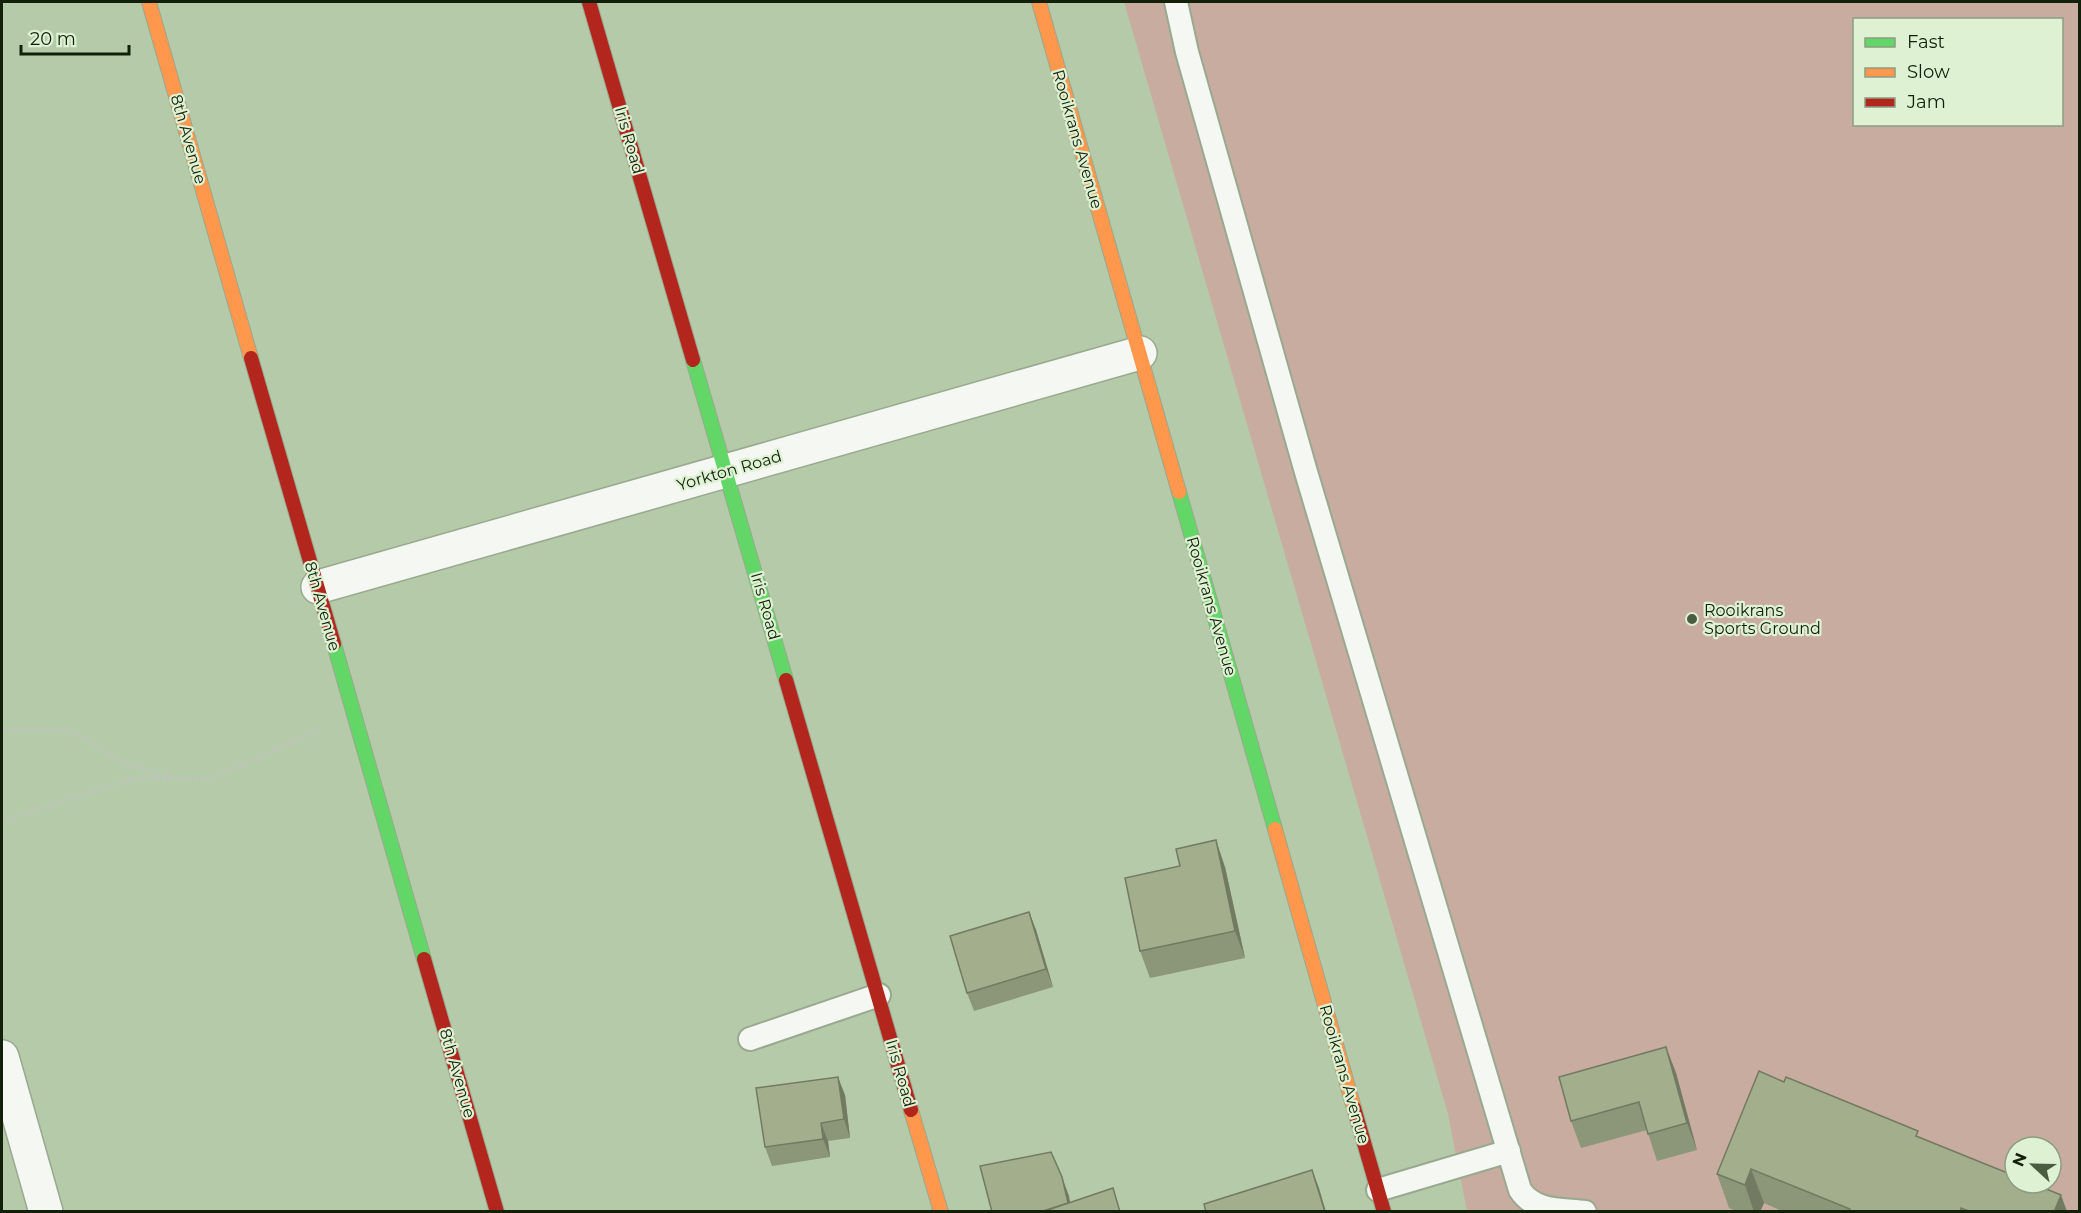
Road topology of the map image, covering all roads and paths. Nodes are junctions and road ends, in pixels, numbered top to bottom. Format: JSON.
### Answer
{"nodes":[{"id":1,"x":149,"y":2,"type":"edge"},
{"id":2,"x":589,"y":2,"type":"edge"},
{"id":3,"x":1039,"y":2,"type":"edge"},
{"id":4,"x":1176,"y":2,"type":"edge"},
{"id":5,"x":1140,"y":353,"type":"junction"},
{"id":6,"x":726,"y":471,"type":"junction"},
{"id":7,"x":318,"y":587,"type":"junction"},
{"id":8,"x":354,"y":714,"type":"junction"},
{"id":9,"x":2,"y":730,"type":"edge"},
{"id":10,"x":177,"y":779,"type":"junction"},
{"id":11,"x":2,"y":821,"type":"edge"},
{"id":12,"x":879,"y":995,"type":"junction"},
{"id":13,"x":750,"y":1039,"type":"dead end"},
{"id":14,"x":2,"y":1057,"type":"edge"},
{"id":15,"x":1509,"y":1152,"type":"junction"},
{"id":16,"x":1378,"y":1190,"type":"junction"},
{"id":17,"x":46,"y":1212,"type":"edge"},
{"id":18,"x":497,"y":1212,"type":"edge"},
{"id":19,"x":942,"y":1212,"type":"edge"},
{"id":20,"x":1384,"y":1212,"type":"edge"},
{"id":21,"x":1585,"y":1212,"type":"edge"}],
"edges":[{"from":1,"to":7,"type":"street","name":"8th Avenue"},
{"from":2,"to":6,"type":"street","name":"Iris Road"},
{"from":3,"to":5,"type":"street","name":"Rooikrans Avenue"},
{"from":4,"to":15,"type":"lane"},
{"from":5,"to":6,"type":"street","name":"Yorkton Road"},
{"from":5,"to":16,"type":"street","name":"Rooikrans Avenue"},
{"from":6,"to":7,"type":"street","name":"Yorkton Road"},
{"from":6,"to":12,"type":"street","name":"Iris Road"},
{"from":7,"to":8,"type":"street","name":"8th Avenue"},
{"from":8,"to":10,"type":"path"},
{"from":8,"to":18,"type":"street","name":"8th Avenue"},
{"from":9,"to":10,"type":"path"},
{"from":10,"to":11,"type":"path"},
{"from":12,"to":13,"type":"lane"},
{"from":12,"to":19,"type":"street","name":"Iris Road"},
{"from":14,"to":17,"type":"street"},
{"from":15,"to":16,"type":"lane"},
{"from":15,"to":21,"type":"lane"},
{"from":16,"to":20,"type":"street","name":"Rooikrans Avenue"}]}
